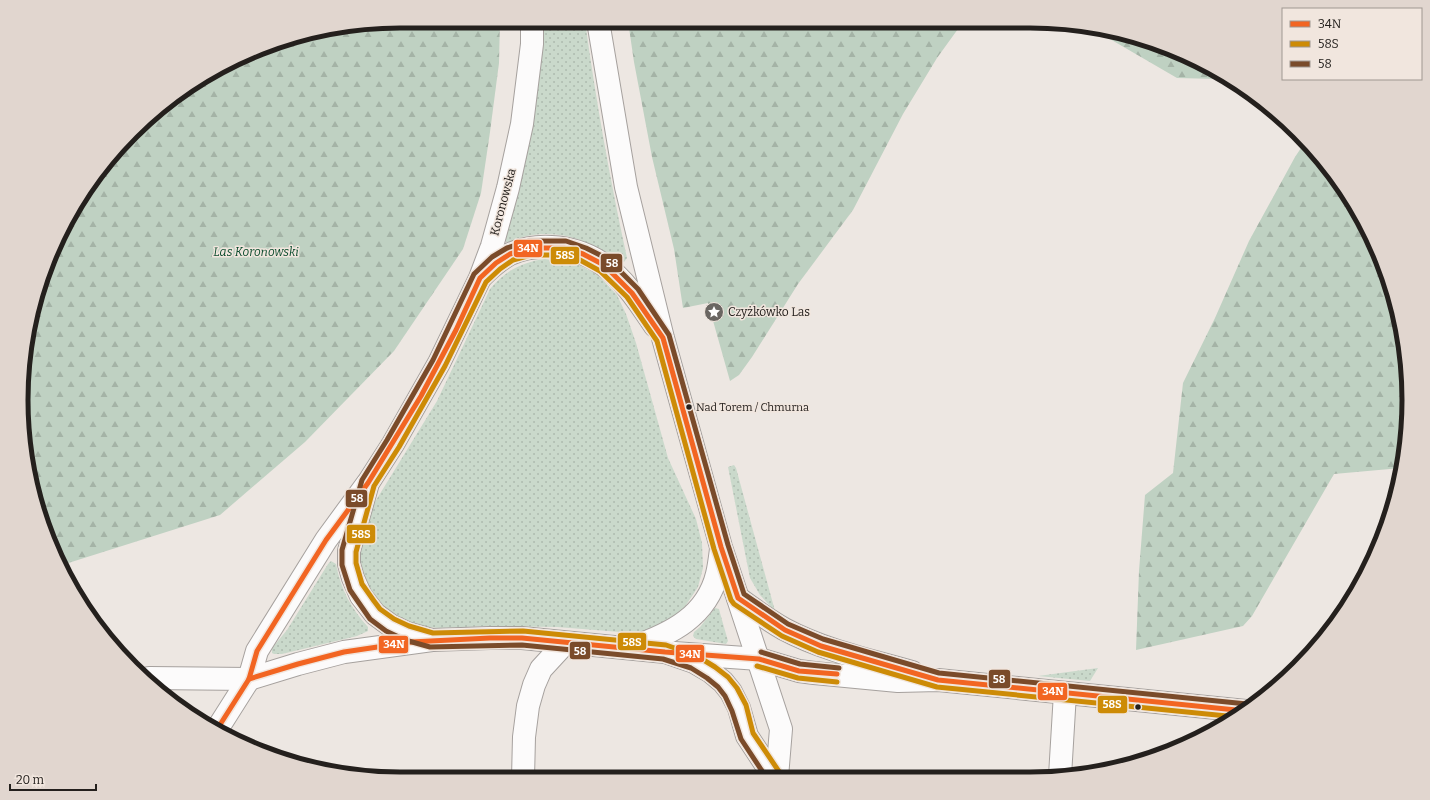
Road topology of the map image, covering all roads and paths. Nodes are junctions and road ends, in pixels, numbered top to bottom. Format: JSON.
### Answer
{"nodes":[{"id":1,"x":532,"y":28,"type":"edge"},
{"id":2,"x":599,"y":28,"type":"edge"},
{"id":3,"x":480,"y":278,"type":"junction"},
{"id":4,"x":663,"y":338,"type":"junction"},
{"id":5,"x":368,"y":483,"type":"junction"},
{"id":6,"x":721,"y":547,"type":"junction"},
{"id":7,"x":738,"y":598,"type":"junction"},
{"id":8,"x":432,"y":640,"type":"junction"},
{"id":9,"x":565,"y":643,"type":"junction"},
{"id":10,"x":627,"y":649,"type":"junction"},
{"id":11,"x":665,"y":652,"type":"junction"},
{"id":12,"x":759,"y":659,"type":"junction"},
{"id":13,"x":153,"y":678,"type":"edge"},
{"id":14,"x":249,"y":679,"type":"junction"},
{"id":15,"x":938,"y":680,"type":"junction"},
{"id":16,"x":1065,"y":693,"type":"junction"},
{"id":17,"x":1235,"y":710,"type":"edge"},
{"id":18,"x":219,"y":725,"type":"edge"},
{"id":19,"x":1060,"y":770,"type":"edge"},
{"id":20,"x":523,"y":772,"type":"edge"},
{"id":21,"x":772,"y":772,"type":"edge"},
{"id":22,"x":777,"y":772,"type":"edge"}],
"edges":[{"from":1,"to":3,"type":"main road","name":"Koronowska"},
{"from":2,"to":4,"type":"main road"},
{"from":3,"to":4,"type":"main road"},
{"from":3,"to":5,"type":"main road","name":"Koronowska"},
{"from":4,"to":6,"type":"main road"},
{"from":5,"to":8,"type":"main road"},
{"from":5,"to":14,"type":"main road","name":"Koronowska"},
{"from":6,"to":7,"type":"main road"},
{"from":6,"to":10,"type":"main road"},
{"from":7,"to":12,"type":"main road"},
{"from":7,"to":15,"type":"main road"},
{"from":8,"to":9,"type":"main road"},
{"from":8,"to":14,"type":"main road"},
{"from":9,"to":10,"type":"main road"},
{"from":9,"to":20,"type":"main road"},
{"from":10,"to":11,"type":"main road"},
{"from":11,"to":12,"type":"main road"},
{"from":11,"to":21,"type":"main road"},
{"from":12,"to":15,"type":"main road"},
{"from":12,"to":22,"type":"main road"},
{"from":13,"to":14,"type":"main road"},
{"from":14,"to":18,"type":"main road","name":"Koronowska"},
{"from":15,"to":16,"type":"main road"},
{"from":16,"to":17,"type":"main road"},
{"from":16,"to":19,"type":"main road"}]}
